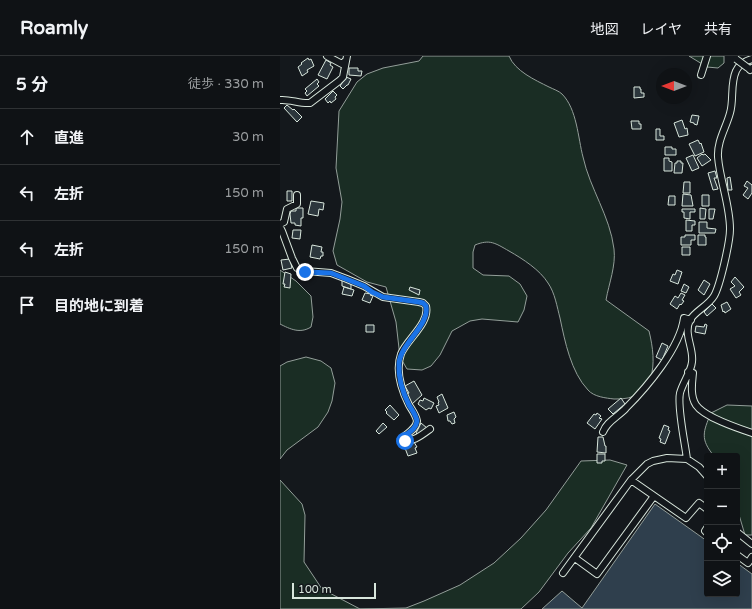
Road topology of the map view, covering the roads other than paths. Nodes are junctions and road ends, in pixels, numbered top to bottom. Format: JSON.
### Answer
{"nodes":[{"id":1,"x":707,"y":56,"type":"edge"},
{"id":2,"x":332,"y":57,"type":"edge"},
{"id":3,"x":733,"y":57,"type":"edge"},
{"id":4,"x":347,"y":58,"type":"edge"},
{"id":5,"x":752,"y":58,"type":"edge"},
{"id":6,"x":750,"y":70,"type":"edge"},
{"id":7,"x":701,"y":75,"type":"dead end"},
{"id":8,"x":280,"y":100,"type":"edge"},
{"id":9,"x":297,"y":195,"type":"dead end"},
{"id":10,"x":280,"y":224,"type":"edge"},
{"id":11,"x":280,"y":227,"type":"edge"},
{"id":12,"x":690,"y":320,"type":"junction"},
{"id":13,"x":688,"y":372,"type":"junction"},
{"id":14,"x":430,"y":429,"type":"dead end"},
{"id":15,"x":603,"y":432,"type":"dead end"},
{"id":16,"x":752,"y":433,"type":"edge"},
{"id":17,"x":687,"y":459,"type":"junction"},
{"id":18,"x":704,"y":473,"type":"edge"},
{"id":19,"x":631,"y":480,"type":"junction"},
{"id":20,"x":654,"y":496,"type":"junction"},
{"id":21,"x":704,"y":506,"type":"edge"},
{"id":22,"x":740,"y":534,"type":"edge"},
{"id":23,"x":752,"y":544,"type":"edge"},
{"id":24,"x":740,"y":556,"type":"edge"},
{"id":25,"x":575,"y":558,"type":"junction"},
{"id":26,"x":750,"y":560,"type":"edge"},
{"id":27,"x":563,"y":573,"type":"dead end"}],
"edges":[{"from":1,"to":7,"type":"street"},
{"from":2,"to":4,"type":"street"},
{"from":3,"to":6,"type":"street","bridge":true},
{"from":4,"to":8,"type":"street"},
{"from":5,"to":12,"type":"street"},
{"from":9,"to":10,"type":"street"},
{"from":11,"to":14,"type":"street"},
{"from":12,"to":13,"type":"street"},
{"from":12,"to":15,"type":"street"},
{"from":13,"to":16,"type":"street"},
{"from":13,"to":17,"type":"street"},
{"from":17,"to":18,"type":"street"},
{"from":17,"to":19,"type":"street"},
{"from":19,"to":20,"type":"street"},
{"from":19,"to":25,"type":"street"},
{"from":20,"to":21,"type":"street"},
{"from":20,"to":25,"type":"street"},
{"from":22,"to":23,"type":"street"},
{"from":24,"to":26,"type":"street"},
{"from":25,"to":27,"type":"street"}]}
